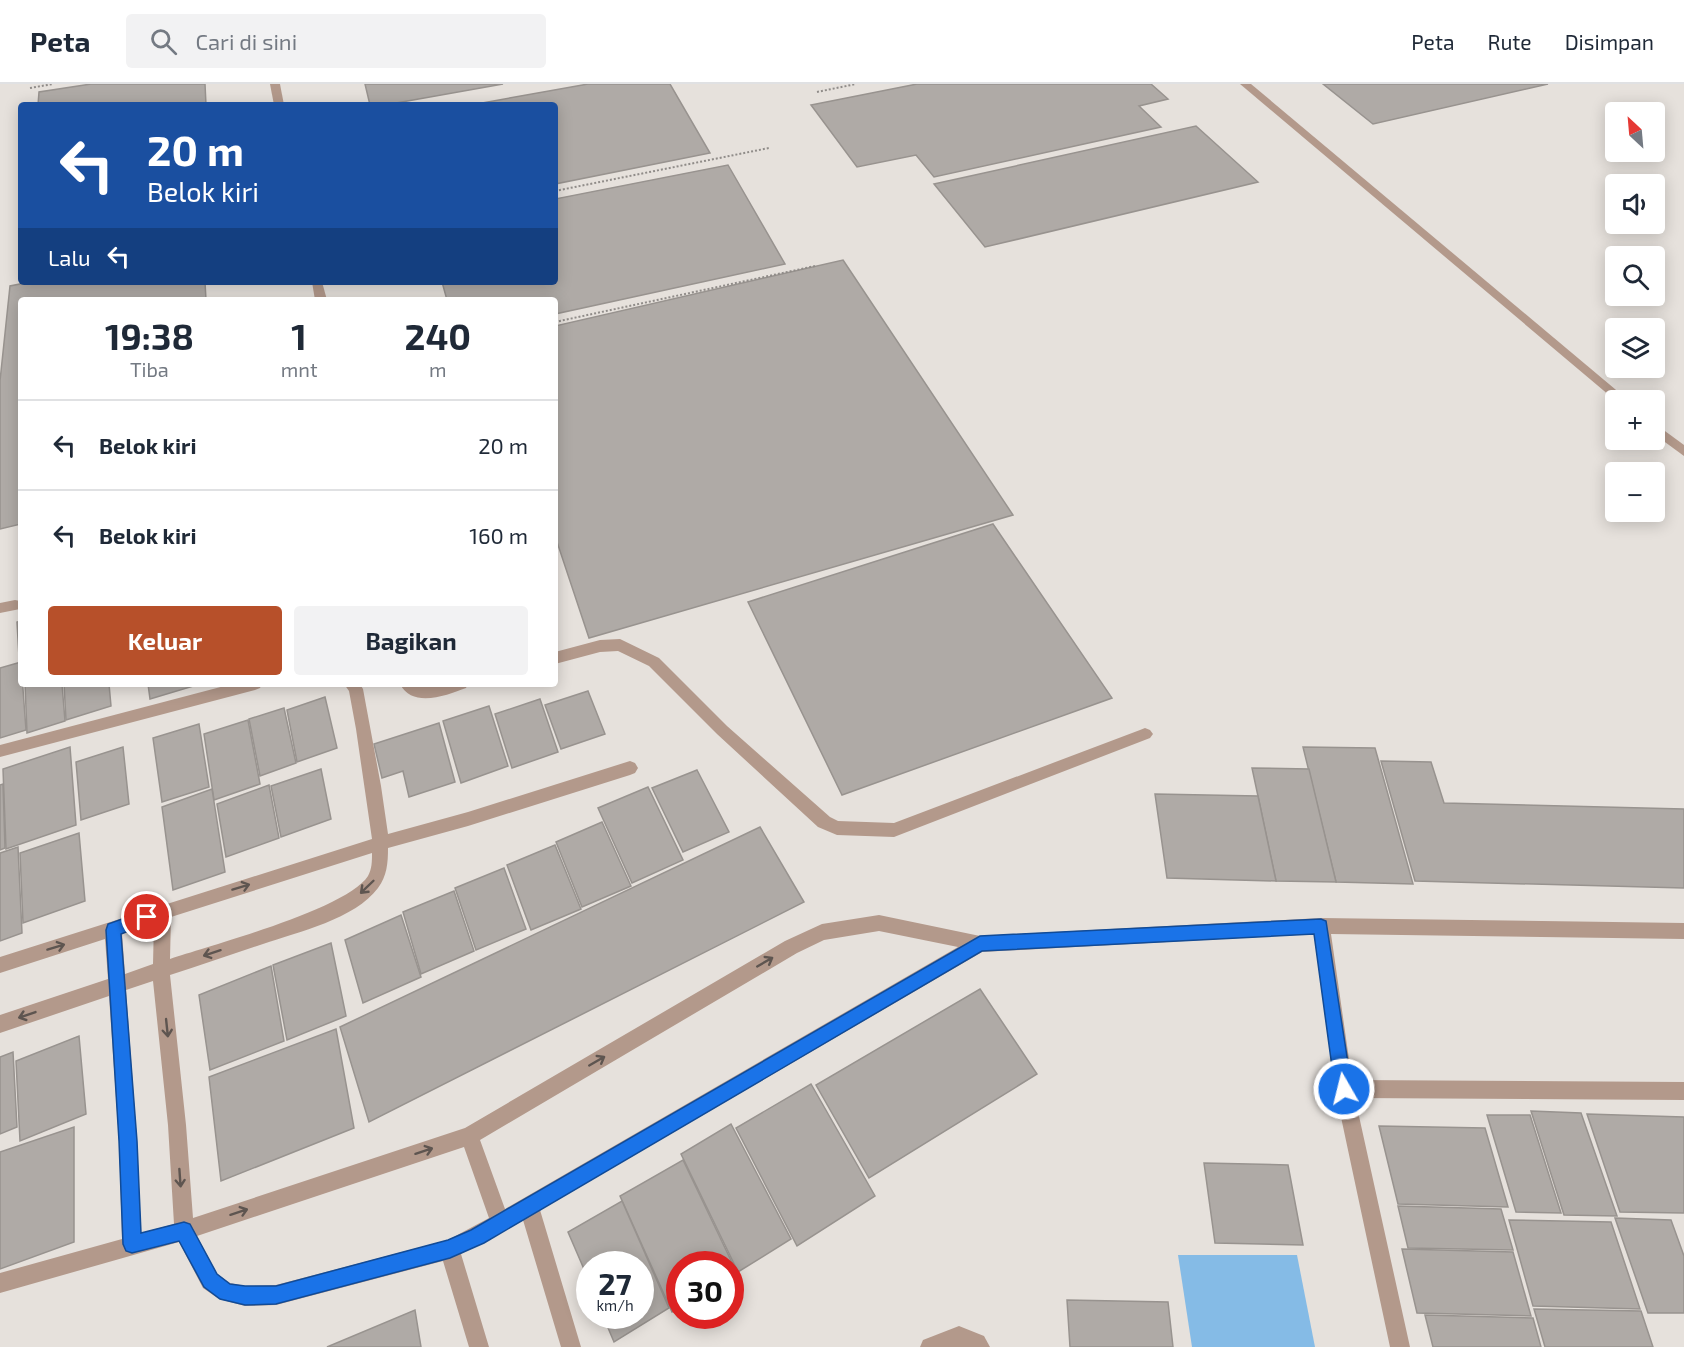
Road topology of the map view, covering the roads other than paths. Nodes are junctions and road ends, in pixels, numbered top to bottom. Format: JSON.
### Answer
{"nodes":[{"id":1,"x":275,"y":84,"type":"edge"},
{"id":2,"x":1245,"y":84,"type":"edge"},
{"id":3,"x":278,"y":102,"type":"edge"},
{"id":4,"x":1610,"y":390,"type":"edge"},
{"id":5,"x":1665,"y":436,"type":"edge"},
{"id":6,"x":1684,"y":452,"type":"edge"},
{"id":7,"x":15,"y":605,"type":"dead end"},
{"id":8,"x":0,"y":608,"type":"edge"},
{"id":9,"x":558,"y":657,"type":"edge"},
{"id":10,"x":244,"y":687,"type":"edge"},
{"id":11,"x":354,"y":687,"type":"edge"},
{"id":12,"x":411,"y":687,"type":"edge"},
{"id":13,"x":450,"y":687,"type":"edge"},
{"id":14,"x":1145,"y":734,"type":"dead end"},
{"id":15,"x":0,"y":751,"type":"edge"},
{"id":16,"x":630,"y":768,"type":"dead end"},
{"id":17,"x":382,"y":843,"type":"junction"},
{"id":18,"x":163,"y":911,"type":"junction"},
{"id":19,"x":1321,"y":926,"type":"junction"},
{"id":20,"x":113,"y":930,"type":"junction"},
{"id":21,"x":1684,"y":931,"type":"edge"},
{"id":22,"x":980,"y":944,"type":"junction"},
{"id":23,"x":0,"y":965,"type":"edge"},
{"id":24,"x":161,"y":970,"type":"junction"},
{"id":25,"x":116,"y":984,"type":"junction"},
{"id":26,"x":0,"y":1024,"type":"edge"},
{"id":27,"x":1344,"y":1089,"type":"junction"},
{"id":28,"x":1684,"y":1091,"type":"edge"},
{"id":29,"x":469,"y":1136,"type":"junction"},
{"id":30,"x":529,"y":1206,"type":"junction"},
{"id":31,"x":501,"y":1223,"type":"junction"},
{"id":32,"x":184,"y":1231,"type":"junction"},
{"id":33,"x":132,"y":1244,"type":"junction"},
{"id":34,"x":450,"y":1249,"type":"junction"},
{"id":35,"x":0,"y":1283,"type":"edge"},
{"id":36,"x":479,"y":1347,"type":"edge"},
{"id":37,"x":571,"y":1347,"type":"edge"},
{"id":38,"x":930,"y":1347,"type":"edge"},
{"id":39,"x":980,"y":1347,"type":"edge"},
{"id":40,"x":1400,"y":1347,"type":"edge"}],
"edges":[{"from":1,"to":3,"type":"street"},
{"from":2,"to":4,"type":"street"},
{"from":5,"to":6,"type":"street"},
{"from":7,"to":8,"type":"street"},
{"from":9,"to":14,"type":"street"},
{"from":10,"to":15,"type":"street"},
{"from":11,"to":17,"type":"street"},
{"from":12,"to":13,"type":"street"},
{"from":16,"to":17,"type":"street"},
{"from":18,"to":17,"type":"street","one_way":true},
{"from":17,"to":24,"type":"street","one_way":true},
{"from":18,"to":20,"type":"street"},
{"from":18,"to":24,"type":"street"},
{"from":19,"to":21,"type":"street"},
{"from":19,"to":22,"type":"street"},
{"from":19,"to":27,"type":"street"},
{"from":23,"to":20,"type":"street","one_way":true},
{"from":20,"to":25,"type":"street"},
{"from":29,"to":22,"type":"street","one_way":true},
{"from":22,"to":30,"type":"street"},
{"from":24,"to":25,"type":"street"},
{"from":24,"to":32,"type":"street","one_way":true},
{"from":25,"to":26,"type":"street","one_way":true},
{"from":25,"to":33,"type":"street"},
{"from":27,"to":28,"type":"street"},
{"from":27,"to":40,"type":"street"},
{"from":29,"to":31,"type":"street"},
{"from":32,"to":29,"type":"street","one_way":true},
{"from":30,"to":31,"type":"street"},
{"from":30,"to":37,"type":"street"},
{"from":31,"to":34,"type":"street"},
{"from":32,"to":33,"type":"street"},
{"from":32,"to":34,"type":"street"},
{"from":33,"to":35,"type":"street"},
{"from":34,"to":36,"type":"street"},
{"from":38,"to":39,"type":"street"}]}
